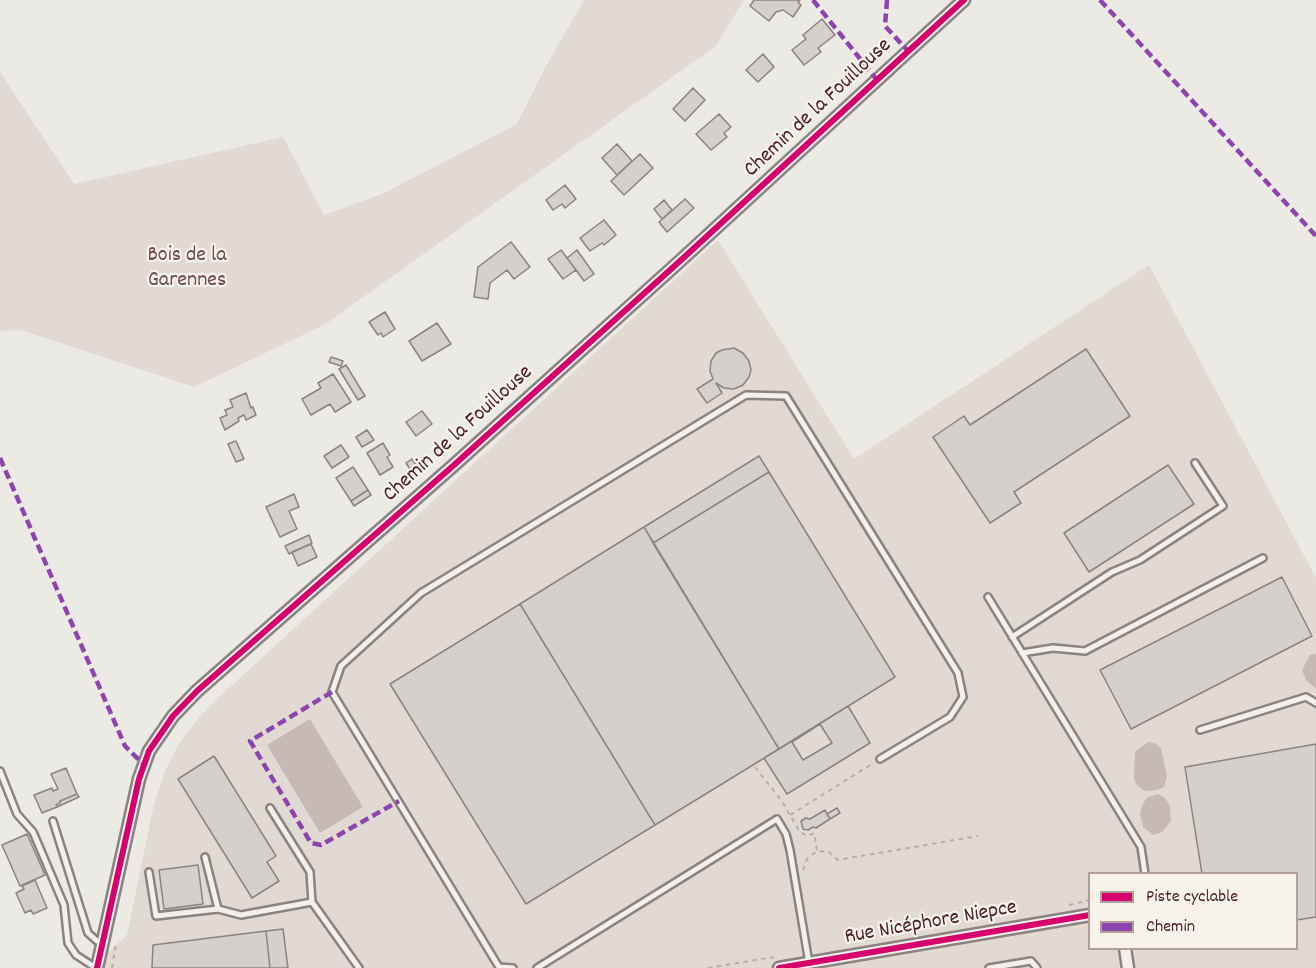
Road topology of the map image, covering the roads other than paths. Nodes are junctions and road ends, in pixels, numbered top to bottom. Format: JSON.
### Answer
{"nodes":[{"id":1,"x":964,"y":0,"type":"edge"},
{"id":2,"x":1195,"y":463,"type":"dead end"},
{"id":3,"x":1263,"y":558,"type":"dead end"},
{"id":4,"x":988,"y":597,"type":"dead end"},
{"id":5,"x":1012,"y":637,"type":"junction"},
{"id":6,"x":1022,"y":653,"type":"junction"},
{"id":7,"x":1316,"y":703,"type":"edge"},
{"id":8,"x":1200,"y":730,"type":"dead end"},
{"id":9,"x":880,"y":759,"type":"road end"},
{"id":10,"x":0,"y":771,"type":"edge"},
{"id":11,"x":270,"y":808,"type":"dead end"},
{"id":12,"x":53,"y":821,"type":"dead end"},
{"id":13,"x":206,"y":857,"type":"dead end"},
{"id":14,"x":149,"y":872,"type":"dead end"},
{"id":15,"x":1145,"y":872,"type":"edge"},
{"id":16,"x":312,"y":902,"type":"junction"},
{"id":17,"x":218,"y":909,"type":"junction"},
{"id":18,"x":1088,"y":915,"type":"edge"},
{"id":19,"x":103,"y":943,"type":"junction"},
{"id":20,"x":1125,"y":950,"type":"edge"},
{"id":21,"x":809,"y":963,"type":"junction"},
{"id":22,"x":96,"y":968,"type":"edge"},
{"id":23,"x":359,"y":968,"type":"edge"},
{"id":24,"x":513,"y":968,"type":"edge"},
{"id":25,"x":537,"y":968,"type":"edge"},
{"id":26,"x":779,"y":968,"type":"edge"},
{"id":27,"x":989,"y":968,"type":"edge"},
{"id":28,"x":1037,"y":968,"type":"edge"},
{"id":29,"x":1128,"y":968,"type":"edge"}],
"edges":[{"from":1,"to":19,"type":"street","name":"Chemin de la Fouillouse"},
{"from":2,"to":5,"type":"lane"},
{"from":3,"to":6,"type":"lane"},
{"from":4,"to":5,"type":"lane"},
{"from":5,"to":6,"type":"lane"},
{"from":6,"to":15,"type":"lane"},
{"from":7,"to":8,"type":"lane"},
{"from":9,"to":24,"type":"lane"},
{"from":10,"to":22,"type":"lane"},
{"from":11,"to":16,"type":"lane"},
{"from":12,"to":19,"type":"lane"},
{"from":13,"to":17,"type":"lane"},
{"from":14,"to":17,"type":"lane"},
{"from":16,"to":17,"type":"lane"},
{"from":16,"to":23,"type":"lane"},
{"from":18,"to":21,"type":"street","name":"Rue Nicéphore Niepce"},
{"from":19,"to":22,"type":"street","name":"Chemin de la Fouillouse"},
{"from":20,"to":29,"type":"street"},
{"from":21,"to":25,"type":"lane"},
{"from":21,"to":26,"type":"street","name":"Rue Nicéphore Niepce"},
{"from":27,"to":28,"type":"lane"}]}
